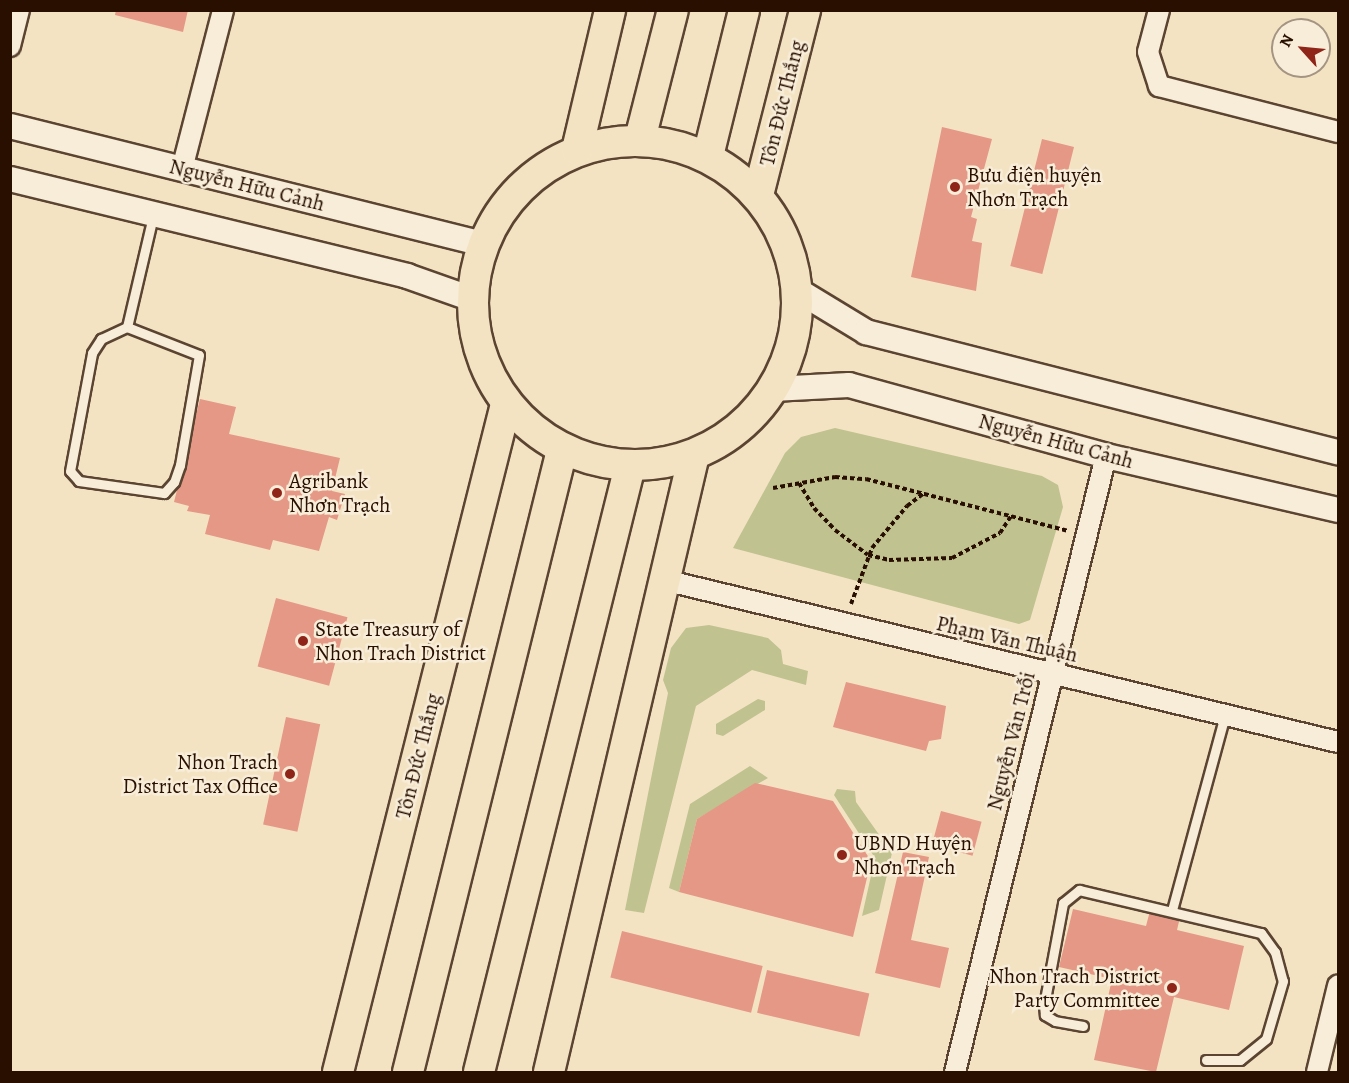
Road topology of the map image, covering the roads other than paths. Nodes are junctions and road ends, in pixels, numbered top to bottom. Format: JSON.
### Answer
{"nodes":[{"id":1,"x":20,"y":10,"type":"edge"},
{"id":2,"x":222,"y":10,"type":"edge"},
{"id":3,"x":610,"y":10,"type":"edge"},
{"id":4,"x":673,"y":10,"type":"edge"},
{"id":5,"x":744,"y":10,"type":"edge"},
{"id":6,"x":805,"y":10,"type":"edge"},
{"id":7,"x":1159,"y":10,"type":"edge"},
{"id":8,"x":10,"y":46,"type":"edge"},
{"id":9,"x":10,"y":126,"type":"edge"},
{"id":10,"x":1338,"y":132,"type":"edge"},
{"id":11,"x":640,"y":139,"type":"junction"},
{"id":12,"x":578,"y":150,"type":"junction"},
{"id":13,"x":708,"y":156,"type":"junction"},
{"id":14,"x":182,"y":169,"type":"junction"},
{"id":15,"x":10,"y":179,"type":"edge"},
{"id":16,"x":758,"y":195,"type":"junction"},
{"id":17,"x":154,"y":215,"type":"junction"},
{"id":18,"x":483,"y":244,"type":"junction"},
{"id":19,"x":797,"y":290,"type":"junction"},
{"id":20,"x":472,"y":299,"type":"junction"},
{"id":21,"x":127,"y":327,"type":"junction"},
{"id":22,"x":773,"y":389,"type":"junction"},
{"id":23,"x":506,"y":404,"type":"junction"},
{"id":24,"x":562,"y":450,"type":"junction"},
{"id":25,"x":1338,"y":452,"type":"edge"},
{"id":26,"x":694,"y":455,"type":"junction"},
{"id":27,"x":1106,"y":456,"type":"junction"},
{"id":28,"x":630,"y":466,"type":"junction"},
{"id":29,"x":1338,"y":510,"type":"edge"},
{"id":30,"x":664,"y":580,"type":"junction"},
{"id":31,"x":1052,"y":674,"type":"junction"},
{"id":32,"x":1225,"y":715,"type":"junction"},
{"id":33,"x":1338,"y":742,"type":"edge"},
{"id":34,"x":1172,"y":910,"type":"junction"},
{"id":35,"x":1338,"y":986,"type":"edge"},
{"id":36,"x":1083,"y":1026,"type":"dead end"},
{"id":37,"x":1206,"y":1060,"type":"dead end"},
{"id":38,"x":338,"y":1072,"type":"edge"},
{"id":39,"x":408,"y":1072,"type":"edge"},
{"id":40,"x":479,"y":1072,"type":"edge"},
{"id":41,"x":549,"y":1072,"type":"edge"},
{"id":42,"x":955,"y":1072,"type":"edge"},
{"id":43,"x":1317,"y":1072,"type":"edge"}],
"edges":[{"from":1,"to":8,"type":"street"},
{"from":2,"to":14,"type":"street"},
{"from":3,"to":12,"type":"main road"},
{"from":4,"to":11,"type":"main road"},
{"from":5,"to":13,"type":"main road"},
{"from":6,"to":16,"type":"main road","name":"Tôn Đức Thắng"},
{"from":7,"to":10,"type":"street"},
{"from":9,"to":14,"type":"street","name":"Nguyễn Hữu Cảnh"},
{"from":11,"to":12,"type":"main road"},
{"from":11,"to":13,"type":"main road"},
{"from":12,"to":18,"type":"main road"},
{"from":13,"to":16,"type":"main road"},
{"from":14,"to":18,"type":"street","name":"Nguyễn Hữu Cảnh"},
{"from":15,"to":17,"type":"street"},
{"from":16,"to":19,"type":"main road"},
{"from":17,"to":20,"type":"street"},
{"from":17,"to":21,"type":"lane"},
{"from":18,"to":20,"type":"main road"},
{"from":19,"to":22,"type":"main road"},
{"from":19,"to":25,"type":"street"},
{"from":20,"to":23,"type":"main road"},
{"from":21,"to":21,"type":"lane"},
{"from":22,"to":26,"type":"main road"},
{"from":22,"to":27,"type":"street","name":"Nguyễn Hữu Cảnh"},
{"from":23,"to":24,"type":"main road"},
{"from":23,"to":38,"type":"main road","name":"Tôn Đức Thắng"},
{"from":24,"to":28,"type":"main road"},
{"from":24,"to":39,"type":"main road"},
{"from":26,"to":28,"type":"main road"},
{"from":26,"to":30,"type":"main road"},
{"from":27,"to":29,"type":"street","name":"Nguyễn Hữu Cảnh"},
{"from":27,"to":31,"type":"street","name":"Nguyễn Văn Trỗi"},
{"from":28,"to":40,"type":"main road"},
{"from":30,"to":31,"type":"street","name":"Phạm Văn Thuận"},
{"from":30,"to":41,"type":"main road"},
{"from":31,"to":32,"type":"street","name":"Phạm Văn Thuận"},
{"from":31,"to":42,"type":"street","name":"Nguyễn Văn Trỗi"},
{"from":32,"to":33,"type":"street","name":"Phạm Văn Thuận"},
{"from":32,"to":34,"type":"lane"},
{"from":34,"to":36,"type":"lane"},
{"from":34,"to":37,"type":"lane"},
{"from":35,"to":43,"type":"street"}]}
